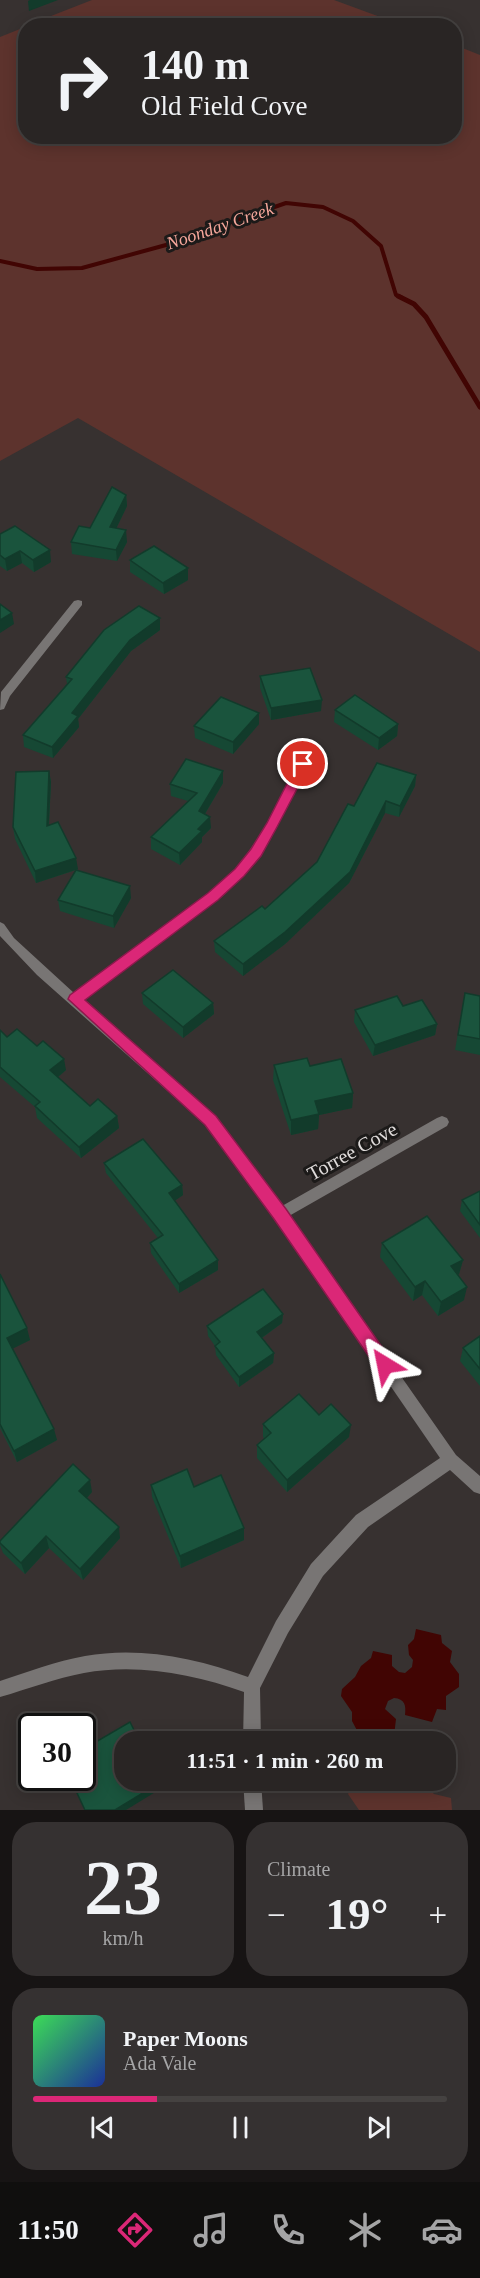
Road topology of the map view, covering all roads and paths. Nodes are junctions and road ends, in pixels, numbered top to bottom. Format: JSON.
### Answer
{"nodes":[{"id":1,"x":78,"y":603,"type":"dead end"},
{"id":2,"x":3,"y":694,"type":"edge"},
{"id":3,"x":0,"y":706,"type":"edge"},
{"id":4,"x":303,"y":764,"type":"dead end"},
{"id":5,"x":0,"y":927,"type":"edge"},
{"id":6,"x":75,"y":999,"type":"junction"},
{"id":7,"x":442,"y":1122,"type":"dead end"},
{"id":8,"x":280,"y":1214,"type":"junction"},
{"id":9,"x":451,"y":1460,"type":"junction"},
{"id":10,"x":480,"y":1486,"type":"edge"},
{"id":11,"x":252,"y":1687,"type":"junction"},
{"id":12,"x":0,"y":1689,"type":"edge"},
{"id":13,"x":252,"y":1731,"type":"edge"},
{"id":14,"x":253,"y":1791,"type":"edge"},
{"id":15,"x":254,"y":1810,"type":"edge"}],
"edges":[{"from":1,"to":2,"type":"street"},
{"from":2,"to":3,"type":"street"},
{"from":4,"to":6,"type":"street"},
{"from":5,"to":6,"type":"street"},
{"from":6,"to":8,"type":"street"},
{"from":7,"to":8,"type":"street","name":"Torree Cove"},
{"from":8,"to":9,"type":"street"},
{"from":9,"to":10,"type":"street"},
{"from":9,"to":11,"type":"street"},
{"from":11,"to":12,"type":"street"},
{"from":11,"to":13,"type":"street"},
{"from":14,"to":15,"type":"street"}]}
